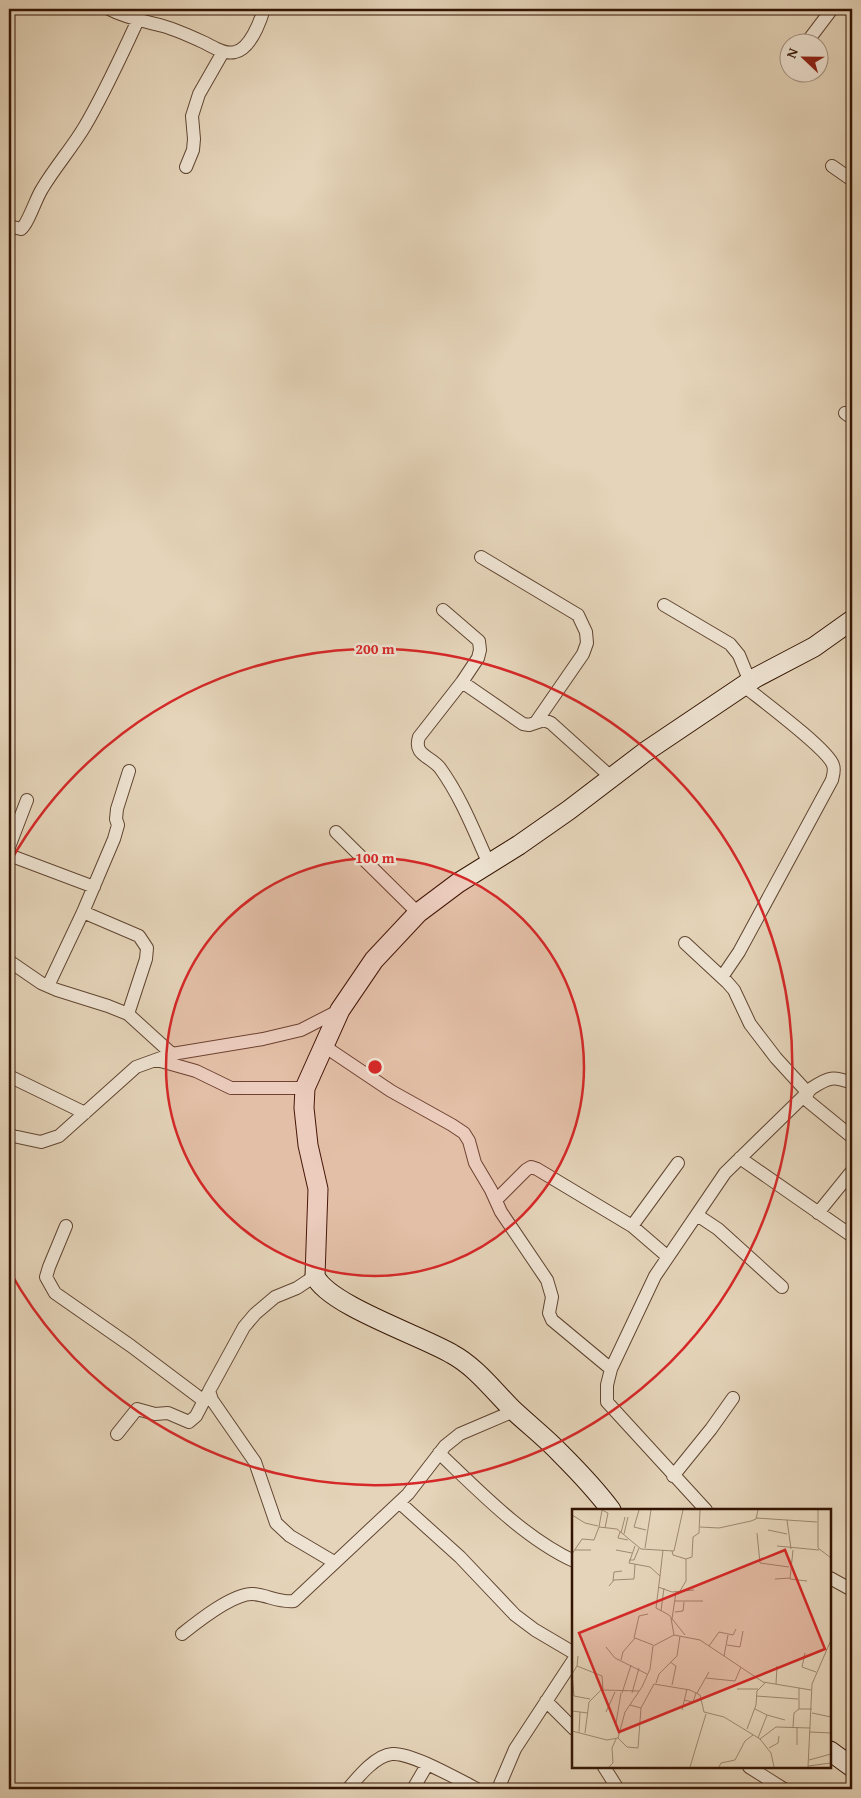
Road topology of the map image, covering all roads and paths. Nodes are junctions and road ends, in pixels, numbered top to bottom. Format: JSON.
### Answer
{"nodes":[{"id":1,"x":108,"y":9,"type":"edge"},
{"id":2,"x":264,"y":9,"type":"edge"},
{"id":3,"x":832,"y":9,"type":"edge"},
{"id":4,"x":138,"y":20,"type":"junction"},
{"id":5,"x":815,"y":32,"type":"edge"},
{"id":6,"x":223,"y":52,"type":"junction"},
{"id":7,"x":832,"y":166,"type":"dead end"},
{"id":8,"x":186,"y":167,"type":"dead end"},
{"id":9,"x":852,"y":180,"type":"edge"},
{"id":10,"x":9,"y":226,"type":"edge"},
{"id":11,"x":481,"y":557,"type":"dead end"},
{"id":12,"x":664,"y":604,"type":"dead end"},
{"id":13,"x":443,"y":610,"type":"dead end"},
{"id":14,"x":852,"y":620,"type":"edge"},
{"id":15,"x":462,"y":682,"type":"junction"},
{"id":16,"x":747,"y":684,"type":"junction"},
{"id":17,"x":536,"y":722,"type":"junction"},
{"id":18,"x":129,"y":771,"type":"dead end"},
{"id":19,"x":612,"y":777,"type":"junction"},
{"id":20,"x":26,"y":800,"type":"dead end"},
{"id":21,"x":336,"y":832,"type":"dead end"},
{"id":22,"x":9,"y":847,"type":"edge"},
{"id":23,"x":9,"y":855,"type":"edge"},
{"id":24,"x":489,"y":864,"type":"junction"},
{"id":25,"x":94,"y":888,"type":"junction"},
{"id":26,"x":83,"y":912,"type":"junction"},
{"id":27,"x":418,"y":913,"type":"junction"},
{"id":28,"x":684,"y":943,"type":"dead end"},
{"id":29,"x":9,"y":961,"type":"edge"},
{"id":30,"x":722,"y":977,"type":"junction"},
{"id":31,"x":48,"y":986,"type":"junction"},
{"id":32,"x":340,"y":1010,"type":"junction"},
{"id":33,"x":128,"y":1014,"type":"junction"},
{"id":34,"x":324,"y":1046,"type":"junction"},
{"id":35,"x":172,"y":1054,"type":"junction"},
{"id":36,"x":157,"y":1060,"type":"junction"},
{"id":37,"x":9,"y":1076,"type":"edge"},
{"id":38,"x":852,"y":1083,"type":"edge"},
{"id":39,"x":305,"y":1088,"type":"junction"},
{"id":40,"x":805,"y":1095,"type":"junction"},
{"id":41,"x":85,"y":1113,"type":"junction"},
{"id":42,"x":9,"y":1133,"type":"edge"},
{"id":43,"x":852,"y":1138,"type":"edge"},
{"id":44,"x":740,"y":1158,"type":"junction"},
{"id":45,"x":678,"y":1163,"type":"dead end"},
{"id":46,"x":852,"y":1171,"type":"edge"},
{"id":47,"x":496,"y":1200,"type":"junction"},
{"id":48,"x":818,"y":1213,"type":"junction"},
{"id":49,"x":697,"y":1215,"type":"junction"},
{"id":50,"x":66,"y":1226,"type":"dead end"},
{"id":51,"x":632,"y":1226,"type":"junction"},
{"id":52,"x":852,"y":1236,"type":"edge"},
{"id":53,"x":668,"y":1257,"type":"junction"},
{"id":54,"x":315,"y":1276,"type":"junction"},
{"id":55,"x":782,"y":1287,"type":"dead end"},
{"id":56,"x":611,"y":1369,"type":"junction"},
{"id":57,"x":207,"y":1396,"type":"junction"},
{"id":58,"x":732,"y":1398,"type":"dead end"},
{"id":59,"x":514,"y":1411,"type":"junction"},
{"id":60,"x":118,"y":1434,"type":"dead end"},
{"id":61,"x":439,"y":1453,"type":"junction"},
{"id":62,"x":673,"y":1476,"type":"junction"},
{"id":63,"x":400,"y":1503,"type":"junction"},
{"id":64,"x":610,"y":1509,"type":"edge"},
{"id":65,"x":705,"y":1509,"type":"edge"},
{"id":66,"x":572,"y":1560,"type":"edge"},
{"id":67,"x":334,"y":1562,"type":"junction"},
{"id":68,"x":831,"y":1579,"type":"edge"},
{"id":69,"x":852,"y":1590,"type":"edge"},
{"id":70,"x":182,"y":1634,"type":"dead end"},
{"id":71,"x":572,"y":1657,"type":"edge"},
{"id":72,"x":572,"y":1660,"type":"edge"},
{"id":73,"x":546,"y":1701,"type":"junction"},
{"id":74,"x":572,"y":1727,"type":"edge"},
{"id":75,"x":831,"y":1752,"type":"edge"},
{"id":76,"x":427,"y":1765,"type":"junction"},
{"id":77,"x":852,"y":1767,"type":"edge"},
{"id":78,"x":605,"y":1768,"type":"edge"},
{"id":79,"x":751,"y":1768,"type":"edge"},
{"id":80,"x":348,"y":1789,"type":"edge"},
{"id":81,"x":413,"y":1789,"type":"edge"},
{"id":82,"x":477,"y":1789,"type":"edge"},
{"id":83,"x":498,"y":1789,"type":"edge"},
{"id":84,"x":618,"y":1789,"type":"edge"},
{"id":85,"x":784,"y":1789,"type":"edge"}],
"edges":[{"from":1,"to":4,"type":"street"},
{"from":2,"to":6,"type":"street"},
{"from":3,"to":5,"type":"street"},
{"from":4,"to":6,"type":"street"},
{"from":4,"to":10,"type":"street"},
{"from":6,"to":8,"type":"street"},
{"from":7,"to":9,"type":"street"},
{"from":11,"to":17,"type":"street"},
{"from":12,"to":16,"type":"street"},
{"from":13,"to":15,"type":"street"},
{"from":14,"to":16,"type":"street"},
{"from":15,"to":17,"type":"street"},
{"from":15,"to":24,"type":"street"},
{"from":16,"to":19,"type":"street"},
{"from":16,"to":30,"type":"street"},
{"from":17,"to":19,"type":"street"},
{"from":18,"to":25,"type":"street"},
{"from":19,"to":24,"type":"street"},
{"from":20,"to":22,"type":"street"},
{"from":21,"to":27,"type":"street"},
{"from":23,"to":25,"type":"street"},
{"from":24,"to":27,"type":"street"},
{"from":25,"to":26,"type":"street"},
{"from":26,"to":31,"type":"street"},
{"from":26,"to":33,"type":"street"},
{"from":27,"to":32,"type":"street"},
{"from":28,"to":30,"type":"street"},
{"from":29,"to":31,"type":"street"},
{"from":30,"to":40,"type":"street"},
{"from":31,"to":33,"type":"street"},
{"from":32,"to":34,"type":"street"},
{"from":32,"to":35,"type":"street"},
{"from":33,"to":35,"type":"street"},
{"from":34,"to":39,"type":"street"},
{"from":34,"to":47,"type":"street"},
{"from":35,"to":36,"type":"street"},
{"from":36,"to":39,"type":"street"},
{"from":36,"to":41,"type":"street"},
{"from":37,"to":41,"type":"street"},
{"from":38,"to":40,"type":"street"},
{"from":39,"to":54,"type":"street"},
{"from":40,"to":43,"type":"street"},
{"from":40,"to":44,"type":"street"},
{"from":41,"to":42,"type":"street"},
{"from":44,"to":48,"type":"street"},
{"from":44,"to":49,"type":"street"},
{"from":45,"to":51,"type":"street"},
{"from":46,"to":48,"type":"street"},
{"from":47,"to":51,"type":"street"},
{"from":47,"to":56,"type":"street"},
{"from":48,"to":52,"type":"street"},
{"from":49,"to":53,"type":"street"},
{"from":49,"to":55,"type":"street"},
{"from":50,"to":57,"type":"street"},
{"from":51,"to":53,"type":"street"},
{"from":53,"to":56,"type":"street"},
{"from":54,"to":57,"type":"street"},
{"from":54,"to":59,"type":"street"},
{"from":56,"to":62,"type":"street"},
{"from":57,"to":60,"type":"street"},
{"from":57,"to":67,"type":"street"},
{"from":58,"to":62,"type":"street"},
{"from":59,"to":61,"type":"street"},
{"from":59,"to":64,"type":"street"},
{"from":61,"to":63,"type":"street"},
{"from":61,"to":66,"type":"street"},
{"from":62,"to":65,"type":"street"},
{"from":63,"to":67,"type":"street"},
{"from":63,"to":71,"type":"street"},
{"from":67,"to":70,"type":"street"},
{"from":68,"to":69,"type":"street"},
{"from":72,"to":73,"type":"street"},
{"from":73,"to":74,"type":"street"},
{"from":73,"to":83,"type":"street"},
{"from":75,"to":77,"type":"street"},
{"from":76,"to":80,"type":"street"},
{"from":76,"to":81,"type":"street"},
{"from":76,"to":82,"type":"street"},
{"from":78,"to":84,"type":"street"},
{"from":79,"to":85,"type":"street"}]}
